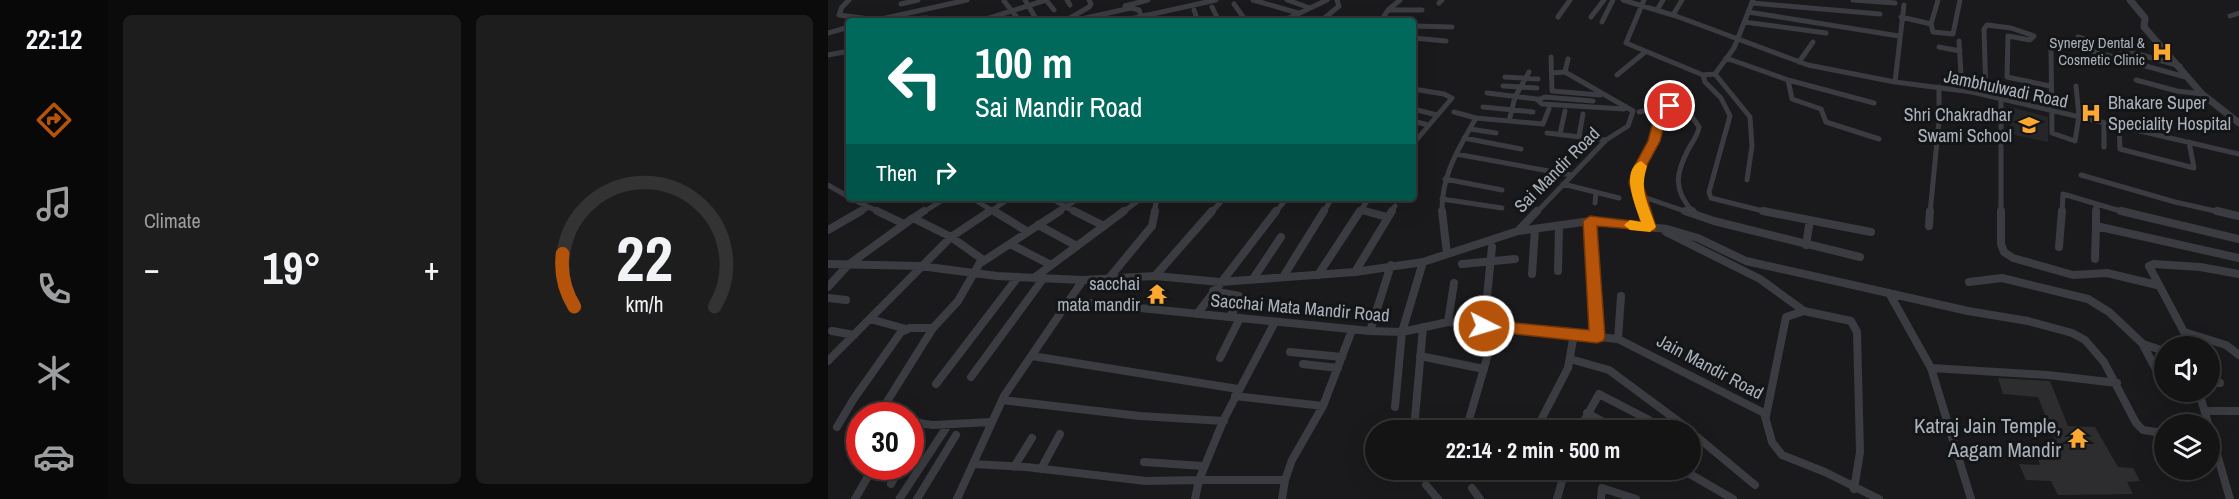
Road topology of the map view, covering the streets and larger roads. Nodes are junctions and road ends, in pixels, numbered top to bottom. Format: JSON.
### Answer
{"nodes":[{"id":1,"x":849,"y":0,"type":"edge"},
{"id":2,"x":918,"y":0,"type":"edge"},
{"id":3,"x":968,"y":0,"type":"edge"},
{"id":4,"x":1046,"y":0,"type":"edge"},
{"id":5,"x":1089,"y":0,"type":"edge"},
{"id":6,"x":1148,"y":0,"type":"edge"},
{"id":7,"x":1216,"y":0,"type":"edge"},
{"id":8,"x":1253,"y":0,"type":"edge"},
{"id":9,"x":1287,"y":0,"type":"edge"},
{"id":10,"x":1312,"y":0,"type":"edge"},
{"id":11,"x":1327,"y":0,"type":"edge"},
{"id":12,"x":1337,"y":0,"type":"edge"},
{"id":13,"x":1400,"y":0,"type":"edge"},
{"id":14,"x":1570,"y":0,"type":"edge"},
{"id":15,"x":1604,"y":0,"type":"edge"},
{"id":16,"x":1613,"y":0,"type":"edge"},
{"id":17,"x":1626,"y":0,"type":"edge"},
{"id":18,"x":1663,"y":0,"type":"edge"},
{"id":19,"x":1682,"y":0,"type":"edge"},
{"id":20,"x":1853,"y":0,"type":"edge"},
{"id":21,"x":1938,"y":0,"type":"edge"},
{"id":22,"x":1960,"y":0,"type":"edge"},
{"id":23,"x":2130,"y":0,"type":"edge"},
{"id":24,"x":1004,"y":1,"type":"edge"},
{"id":25,"x":1753,"y":1,"type":"edge"},
{"id":26,"x":1027,"y":3,"type":"edge"},
{"id":27,"x":1320,"y":3,"type":"junction"},
{"id":28,"x":1643,"y":3,"type":"edge"},
{"id":29,"x":1895,"y":3,"type":"dead end"},
{"id":30,"x":901,"y":4,"type":"dead end"},
{"id":31,"x":1234,"y":4,"type":"dead end"},
{"id":32,"x":1904,"y":5,"type":"dead end"},
{"id":33,"x":1212,"y":7,"type":"dead end"},
{"id":34,"x":1310,"y":8,"type":"junction"},
{"id":35,"x":1054,"y":10,"type":"dead end"},
{"id":36,"x":1194,"y":10,"type":"dead end"},
{"id":37,"x":1388,"y":10,"type":"junction"},
{"id":38,"x":1422,"y":10,"type":"dead end"},
{"id":39,"x":1657,"y":10,"type":"junction"},
{"id":40,"x":1011,"y":11,"type":"junction"},
{"id":41,"x":1748,"y":12,"type":"junction"},
{"id":42,"x":1298,"y":13,"type":"junction"},
{"id":43,"x":2239,"y":13,"type":"edge"},
{"id":44,"x":1103,"y":14,"type":"junction"},
{"id":45,"x":1880,"y":14,"type":"dead end"},
{"id":46,"x":1673,"y":15,"type":"junction"},
{"id":47,"x":1141,"y":16,"type":"junction"},
{"id":48,"x":2230,"y":16,"type":"dead end"},
{"id":49,"x":894,"y":17,"type":"joint"},
{"id":50,"x":1035,"y":17,"type":"dead end"},
{"id":51,"x":1558,"y":17,"type":"dead end"},
{"id":52,"x":1591,"y":17,"type":"dead end"},
{"id":53,"x":1901,"y":17,"type":"junction"},
{"id":54,"x":860,"y":18,"type":"edge"},
{"id":55,"x":887,"y":18,"type":"edge"},
{"id":56,"x":989,"y":18,"type":"edge"},
{"id":57,"x":1017,"y":18,"type":"edge"},
{"id":58,"x":1070,"y":18,"type":"edge"},
{"id":59,"x":1085,"y":18,"type":"edge"},
{"id":60,"x":1133,"y":18,"type":"edge"},
{"id":61,"x":1197,"y":18,"type":"edge"},
{"id":62,"x":1218,"y":18,"type":"edge"},
{"id":63,"x":1244,"y":18,"type":"edge"},
{"id":64,"x":1289,"y":18,"type":"edge"},
{"id":65,"x":1325,"y":18,"type":"edge"},
{"id":66,"x":1383,"y":18,"type":"edge"},
{"id":67,"x":1602,"y":22,"type":"dead end"},
{"id":68,"x":1744,"y":22,"type":"junction"},
{"id":69,"x":1931,"y":24,"type":"junction"},
{"id":70,"x":1416,"y":26,"type":"edge"},
{"id":71,"x":1452,"y":27,"type":"dead end"},
{"id":72,"x":846,"y":28,"type":"edge"},
{"id":73,"x":828,"y":33,"type":"edge"},
{"id":74,"x":1826,"y":33,"type":"dead end"},
{"id":75,"x":1899,"y":36,"type":"junction"},
{"id":76,"x":2078,"y":37,"type":"dead end"},
{"id":77,"x":1416,"y":38,"type":"edge"},
{"id":78,"x":1737,"y":39,"type":"junction"},
{"id":79,"x":1446,"y":41,"type":"dead end"},
{"id":80,"x":1959,"y":41,"type":"dead end"},
{"id":81,"x":1813,"y":42,"type":"dead end"},
{"id":82,"x":1939,"y":47,"type":"dead end"},
{"id":83,"x":2051,"y":48,"type":"dead end"},
{"id":84,"x":2081,"y":48,"type":"dead end"},
{"id":85,"x":1960,"y":51,"type":"junction"},
{"id":86,"x":846,"y":52,"type":"edge"},
{"id":87,"x":1645,"y":52,"type":"junction"},
{"id":88,"x":828,"y":55,"type":"edge"},
{"id":89,"x":1551,"y":57,"type":"dead end"},
{"id":90,"x":1726,"y":58,"type":"junction"},
{"id":91,"x":1568,"y":59,"type":"dead end"},
{"id":92,"x":1799,"y":62,"type":"junction"},
{"id":93,"x":2180,"y":66,"type":"junction"},
{"id":94,"x":1529,"y":72,"type":"dead end"},
{"id":95,"x":1565,"y":72,"type":"junction"},
{"id":96,"x":1552,"y":73,"type":"junction"},
{"id":97,"x":1715,"y":74,"type":"junction"},
{"id":98,"x":1617,"y":75,"type":"dead end"},
{"id":99,"x":1703,"y":75,"type":"junction"},
{"id":100,"x":1505,"y":76,"type":"dead end"},
{"id":101,"x":1524,"y":78,"type":"junction"},
{"id":102,"x":2189,"y":78,"type":"junction"},
{"id":103,"x":1538,"y":79,"type":"dead end"},
{"id":104,"x":1788,"y":80,"type":"junction"},
{"id":105,"x":2136,"y":80,"type":"dead end"},
{"id":106,"x":1895,"y":82,"type":"junction"},
{"id":107,"x":1503,"y":86,"type":"dead end"},
{"id":108,"x":2050,"y":86,"type":"junction"},
{"id":109,"x":2076,"y":86,"type":"dead end"},
{"id":110,"x":1520,"y":88,"type":"junction"},
{"id":111,"x":1537,"y":88,"type":"dead end"},
{"id":112,"x":1939,"y":89,"type":"junction"},
{"id":113,"x":1416,"y":90,"type":"edge"},
{"id":114,"x":1962,"y":91,"type":"junction"},
{"id":115,"x":1487,"y":93,"type":"dead end"},
{"id":116,"x":2202,"y":94,"type":"junction"},
{"id":117,"x":1603,"y":95,"type":"junction"},
{"id":118,"x":1661,"y":95,"type":"dead end"},
{"id":119,"x":1986,"y":95,"type":"junction"},
{"id":120,"x":1515,"y":97,"type":"junction"},
{"id":121,"x":1735,"y":97,"type":"junction"},
{"id":122,"x":1538,"y":100,"type":"junction"},
{"id":123,"x":1722,"y":100,"type":"junction"},
{"id":124,"x":2001,"y":100,"type":"junction"},
{"id":125,"x":1593,"y":101,"type":"dead end"},
{"id":126,"x":1874,"y":104,"type":"dead end"},
{"id":127,"x":1484,"y":107,"type":"dead end"},
{"id":128,"x":1683,"y":108,"type":"junction"},
{"id":129,"x":1416,"y":109,"type":"edge"},
{"id":130,"x":1549,"y":109,"type":"dead end"},
{"id":131,"x":1512,"y":110,"type":"junction"},
{"id":132,"x":1565,"y":111,"type":"dead end"},
{"id":133,"x":2051,"y":111,"type":"junction"},
{"id":134,"x":1454,"y":112,"type":"dead end"},
{"id":135,"x":1533,"y":112,"type":"dead end"},
{"id":136,"x":1636,"y":112,"type":"junction"},
{"id":137,"x":1583,"y":114,"type":"dead end"},
{"id":138,"x":1437,"y":115,"type":"junction"},
{"id":139,"x":1661,"y":116,"type":"junction"},
{"id":140,"x":1476,"y":118,"type":"junction"},
{"id":141,"x":2078,"y":118,"type":"junction"},
{"id":142,"x":1509,"y":121,"type":"junction"},
{"id":143,"x":1416,"y":122,"type":"edge"},
{"id":144,"x":2239,"y":123,"type":"edge"},
{"id":145,"x":2105,"y":124,"type":"junction"},
{"id":146,"x":1428,"y":125,"type":"junction"},
{"id":147,"x":2119,"y":127,"type":"junction"},
{"id":148,"x":1470,"y":129,"type":"junction"},
{"id":149,"x":1496,"y":133,"type":"dead end"},
{"id":150,"x":1547,"y":133,"type":"dead end"},
{"id":151,"x":1417,"y":134,"type":"edge"},
{"id":152,"x":1560,"y":134,"type":"junction"},
{"id":153,"x":1579,"y":136,"type":"junction"},
{"id":154,"x":1464,"y":138,"type":"junction"},
{"id":155,"x":1879,"y":139,"type":"dead end"},
{"id":156,"x":1606,"y":140,"type":"junction"},
{"id":157,"x":2189,"y":144,"type":"junction"},
{"id":158,"x":2104,"y":147,"type":"dead end"},
{"id":159,"x":1521,"y":149,"type":"dead end"},
{"id":160,"x":1456,"y":154,"type":"junction"},
{"id":161,"x":2239,"y":155,"type":"edge"},
{"id":162,"x":1571,"y":176,"type":"junction"},
{"id":163,"x":2081,"y":176,"type":"dead end"},
{"id":164,"x":1445,"y":179,"type":"junction"},
{"id":165,"x":1747,"y":180,"type":"dead end"},
{"id":166,"x":1563,"y":184,"type":"junction"},
{"id":167,"x":828,"y":185,"type":"edge"},
{"id":168,"x":1502,"y":189,"type":"dead end"},
{"id":169,"x":1596,"y":192,"type":"junction"},
{"id":170,"x":1638,"y":195,"type":"junction"},
{"id":171,"x":846,"y":196,"type":"edge"},
{"id":172,"x":1619,"y":198,"type":"dead end"},
{"id":173,"x":1442,"y":199,"type":"junction"},
{"id":174,"x":855,"y":201,"type":"edge"},
{"id":175,"x":940,"y":201,"type":"edge"},
{"id":176,"x":976,"y":201,"type":"edge"},
{"id":177,"x":1006,"y":201,"type":"edge"},
{"id":178,"x":1056,"y":201,"type":"edge"},
{"id":179,"x":1074,"y":201,"type":"edge"},
{"id":180,"x":1139,"y":201,"type":"edge"},
{"id":181,"x":1156,"y":201,"type":"edge"},
{"id":182,"x":1221,"y":201,"type":"edge"},
{"id":183,"x":1285,"y":201,"type":"edge"},
{"id":184,"x":1330,"y":201,"type":"edge"},
{"id":185,"x":1367,"y":201,"type":"edge"},
{"id":186,"x":1595,"y":203,"type":"dead end"},
{"id":187,"x":2096,"y":205,"type":"junction"},
{"id":188,"x":1395,"y":206,"type":"dead end"},
{"id":189,"x":1066,"y":207,"type":"junction"},
{"id":190,"x":867,"y":208,"type":"junction"},
{"id":191,"x":1502,"y":208,"type":"dead end"},
{"id":192,"x":1361,"y":210,"type":"junction"},
{"id":193,"x":991,"y":211,"type":"junction"},
{"id":194,"x":1694,"y":213,"type":"junction"},
{"id":195,"x":2239,"y":216,"type":"edge"},
{"id":196,"x":1387,"y":217,"type":"junction"},
{"id":197,"x":913,"y":218,"type":"junction"},
{"id":198,"x":1810,"y":220,"type":"junction"},
{"id":199,"x":1590,"y":221,"type":"junction"},
{"id":200,"x":904,"y":224,"type":"junction"},
{"id":201,"x":1038,"y":225,"type":"junction"},
{"id":202,"x":1104,"y":226,"type":"junction"},
{"id":203,"x":1558,"y":226,"type":"junction"},
{"id":204,"x":1929,"y":226,"type":"dead end"},
{"id":205,"x":2096,"y":226,"type":"junction"},
{"id":206,"x":1654,"y":228,"type":"junction"},
{"id":207,"x":1535,"y":229,"type":"junction"},
{"id":208,"x":828,"y":230,"type":"edge"},
{"id":209,"x":1518,"y":231,"type":"junction"},
{"id":210,"x":1028,"y":232,"type":"junction"},
{"id":211,"x":1871,"y":232,"type":"dead end"},
{"id":212,"x":951,"y":237,"type":"junction"},
{"id":213,"x":1281,"y":237,"type":"dead end"},
{"id":214,"x":2239,"y":239,"type":"edge"},
{"id":215,"x":1010,"y":244,"type":"junction"},
{"id":216,"x":1806,"y":245,"type":"junction"},
{"id":217,"x":1077,"y":246,"type":"junction"},
{"id":218,"x":1492,"y":247,"type":"dead end"},
{"id":219,"x":2059,"y":247,"type":"dead end"},
{"id":220,"x":1447,"y":254,"type":"junction"},
{"id":221,"x":1860,"y":257,"type":"dead end"},
{"id":222,"x":2239,"y":258,"type":"edge"},
{"id":223,"x":2096,"y":259,"type":"dead end"},
{"id":224,"x":1515,"y":260,"type":"dead end"},
{"id":225,"x":1492,"y":261,"type":"junction"},
{"id":226,"x":1423,"y":262,"type":"junction"},
{"id":227,"x":828,"y":264,"type":"edge"},
{"id":228,"x":1462,"y":264,"type":"dead end"},
{"id":229,"x":848,"y":265,"type":"junction"},
{"id":230,"x":1391,"y":265,"type":"junction"},
{"id":231,"x":1051,"y":266,"type":"junction"},
{"id":232,"x":920,"y":267,"type":"junction"},
{"id":233,"x":977,"y":268,"type":"junction"},
{"id":234,"x":1558,"y":271,"type":"dead end"},
{"id":235,"x":1355,"y":272,"type":"junction"},
{"id":236,"x":1532,"y":273,"type":"dead end"},
{"id":237,"x":2239,"y":274,"type":"edge"},
{"id":238,"x":1318,"y":275,"type":"junction"},
{"id":239,"x":1155,"y":276,"type":"junction"},
{"id":240,"x":1018,"y":277,"type":"junction"},
{"id":241,"x":1283,"y":277,"type":"junction"},
{"id":242,"x":1110,"y":278,"type":"junction"},
{"id":243,"x":1039,"y":279,"type":"junction"},
{"id":244,"x":1252,"y":279,"type":"junction"},
{"id":245,"x":1083,"y":280,"type":"junction"},
{"id":246,"x":1220,"y":282,"type":"junction"},
{"id":247,"x":1969,"y":282,"type":"dead end"},
{"id":248,"x":1454,"y":283,"type":"dead end"},
{"id":249,"x":2157,"y":285,"type":"junction"},
{"id":250,"x":828,"y":287,"type":"edge"},
{"id":251,"x":1213,"y":291,"type":"junction"},
{"id":252,"x":1889,"y":293,"type":"junction"},
{"id":253,"x":1621,"y":296,"type":"dead end"},
{"id":254,"x":828,"y":298,"type":"edge"},
{"id":255,"x":846,"y":300,"type":"dead end"},
{"id":256,"x":1070,"y":301,"type":"junction"},
{"id":257,"x":1804,"y":311,"type":"junction"},
{"id":258,"x":1197,"y":314,"type":"junction"},
{"id":259,"x":1230,"y":317,"type":"junction"},
{"id":260,"x":1240,"y":318,"type":"junction"},
{"id":261,"x":870,"y":319,"type":"junction"},
{"id":262,"x":1275,"y":322,"type":"junction"},
{"id":263,"x":1448,"y":322,"type":"junction"},
{"id":264,"x":1484,"y":326,"type":"junction"},
{"id":265,"x":1423,"y":327,"type":"junction"},
{"id":266,"x":1496,"y":327,"type":"junction"},
{"id":267,"x":933,"y":328,"type":"junction"},
{"id":268,"x":906,"y":329,"type":"junction"},
{"id":269,"x":1352,"y":330,"type":"junction"},
{"id":270,"x":832,"y":331,"type":"dead end"},
{"id":271,"x":1370,"y":331,"type":"junction"},
{"id":272,"x":1402,"y":332,"type":"junction"},
{"id":273,"x":1574,"y":334,"type":"junction"},
{"id":274,"x":854,"y":335,"type":"junction"},
{"id":275,"x":1597,"y":337,"type":"junction"},
{"id":276,"x":1618,"y":339,"type":"junction"},
{"id":277,"x":2144,"y":347,"type":"junction"},
{"id":278,"x":2154,"y":349,"type":"edge"},
{"id":279,"x":1290,"y":352,"type":"dead end"},
{"id":280,"x":2239,"y":355,"type":"edge"},
{"id":281,"x":1032,"y":356,"type":"junction"},
{"id":282,"x":1420,"y":356,"type":"junction"},
{"id":283,"x":1220,"y":357,"type":"dead end"},
{"id":284,"x":1342,"y":357,"type":"junction"},
{"id":285,"x":1570,"y":359,"type":"junction"},
{"id":286,"x":828,"y":361,"type":"edge"},
{"id":287,"x":1303,"y":364,"type":"dead end"},
{"id":288,"x":2154,"y":366,"type":"edge"},
{"id":289,"x":1338,"y":368,"type":"junction"},
{"id":290,"x":1931,"y":368,"type":"junction"},
{"id":291,"x":1484,"y":369,"type":"junction"},
{"id":292,"x":971,"y":377,"type":"dead end"},
{"id":293,"x":2117,"y":383,"type":"junction"},
{"id":294,"x":936,"y":384,"type":"dead end"},
{"id":295,"x":1237,"y":392,"type":"junction"},
{"id":296,"x":1002,"y":400,"type":"junction"},
{"id":297,"x":887,"y":402,"type":"edge"},
{"id":298,"x":2203,"y":402,"type":"edge"},
{"id":299,"x":1323,"y":406,"type":"junction"},
{"id":300,"x":1395,"y":407,"type":"dead end"},
{"id":301,"x":2206,"y":411,"type":"junction"},
{"id":302,"x":2239,"y":411,"type":"edge"},
{"id":303,"x":1587,"y":413,"type":"junction"},
{"id":304,"x":1766,"y":416,"type":"junction"},
{"id":305,"x":1415,"y":420,"type":"edge"},
{"id":306,"x":1469,"y":420,"type":"edge"},
{"id":307,"x":1543,"y":420,"type":"edge"},
{"id":308,"x":1584,"y":420,"type":"edge"},
{"id":309,"x":1600,"y":420,"type":"edge"},
{"id":310,"x":1649,"y":420,"type":"dead end"},
{"id":311,"x":1675,"y":420,"type":"edge"},
{"id":312,"x":1224,"y":421,"type":"junction"},
{"id":313,"x":991,"y":422,"type":"junction"},
{"id":314,"x":924,"y":423,"type":"edge"},
{"id":315,"x":948,"y":425,"type":"junction"},
{"id":316,"x":837,"y":427,"type":"dead end"},
{"id":317,"x":2154,"y":431,"type":"edge"},
{"id":318,"x":1060,"y":434,"type":"dead end"},
{"id":319,"x":956,"y":435,"type":"dead end"},
{"id":320,"x":1032,"y":438,"type":"dead end"},
{"id":321,"x":1701,"y":440,"type":"edge"},
{"id":322,"x":1144,"y":462,"type":"dead end"},
{"id":323,"x":973,"y":464,"type":"junction"},
{"id":324,"x":1014,"y":466,"type":"junction"},
{"id":325,"x":1203,"y":466,"type":"junction"},
{"id":326,"x":1041,"y":469,"type":"junction"},
{"id":327,"x":866,"y":480,"type":"edge"},
{"id":328,"x":893,"y":480,"type":"edge"},
{"id":329,"x":1198,"y":480,"type":"junction"},
{"id":330,"x":1285,"y":480,"type":"junction"},
{"id":331,"x":1562,"y":480,"type":"edge"},
{"id":332,"x":1700,"y":480,"type":"edge"},
{"id":333,"x":891,"y":484,"type":"dead end"},
{"id":334,"x":1426,"y":485,"type":"dead end"},
{"id":335,"x":1755,"y":485,"type":"dead end"},
{"id":336,"x":1472,"y":488,"type":"dead end"},
{"id":337,"x":1854,"y":489,"type":"junction"},
{"id":338,"x":2239,"y":497,"type":"edge"},
{"id":339,"x":900,"y":498,"type":"edge"},
{"id":340,"x":855,"y":499,"type":"edge"},
{"id":341,"x":917,"y":499,"type":"edge"},
{"id":342,"x":957,"y":499,"type":"edge"},
{"id":343,"x":1195,"y":499,"type":"edge"},
{"id":344,"x":1282,"y":499,"type":"edge"},
{"id":345,"x":1438,"y":499,"type":"edge"},
{"id":346,"x":1480,"y":499,"type":"edge"},
{"id":347,"x":1557,"y":499,"type":"edge"},
{"id":348,"x":1600,"y":499,"type":"edge"},
{"id":349,"x":1636,"y":499,"type":"edge"},
{"id":350,"x":1732,"y":499,"type":"edge"},
{"id":351,"x":1880,"y":499,"type":"edge"},
{"id":352,"x":1971,"y":499,"type":"edge"},
{"id":353,"x":2231,"y":499,"type":"edge"}],
"edges":[{"from":1,"to":54,"type":"street"},
{"from":2,"to":30,"type":"street"},
{"from":3,"to":49,"type":"street"},
{"from":4,"to":26,"type":"street"},
{"from":4,"to":35,"type":"street"},
{"from":5,"to":58,"type":"street"},
{"from":6,"to":44,"type":"street"},
{"from":7,"to":47,"type":"street"},
{"from":8,"to":42,"type":"street"},
{"from":9,"to":34,"type":"street"},
{"from":10,"to":27,"type":"street"},
{"from":11,"to":27,"type":"street"},
{"from":12,"to":65,"type":"street"},
{"from":13,"to":37,"type":"street"},
{"from":14,"to":51,"type":"street"},
{"from":15,"to":52,"type":"street"},
{"from":16,"to":67,"type":"street"},
{"from":17,"to":28,"type":"street","name":"Jambhulwadi Road"},
{"from":18,"to":39,"type":"street"},
{"from":19,"to":46,"type":"street"},
{"from":20,"to":29,"type":"street"},
{"from":21,"to":69,"type":"street"},
{"from":22,"to":69,"type":"street"},
{"from":23,"to":93,"type":"street"},
{"from":24,"to":40,"type":"street"},
{"from":25,"to":41,"type":"street"},
{"from":25,"to":45,"type":"street"},
{"from":26,"to":40,"type":"street"},
{"from":26,"to":50,"type":"street"},
{"from":27,"to":34,"type":"street"},
{"from":28,"to":39,"type":"street","name":"Jambhulwadi Road"},
{"from":28,"to":87,"type":"street"},
{"from":31,"to":63,"type":"street"},
{"from":32,"to":53,"type":"street"},
{"from":33,"to":62,"type":"street"},
{"from":34,"to":42,"type":"street"},
{"from":36,"to":61,"type":"street"},
{"from":37,"to":38,"type":"street"},
{"from":37,"to":66,"type":"street"},
{"from":39,"to":46,"type":"street","name":"Jambhulwadi Road"},
{"from":40,"to":56,"type":"street"},
{"from":40,"to":57,"type":"street"},
{"from":41,"to":68,"type":"street"},
{"from":41,"to":75,"type":"street"},
{"from":42,"to":64,"type":"street"},
{"from":43,"to":48,"type":"street"},
{"from":44,"to":47,"type":"street"},
{"from":44,"to":59,"type":"street"},
{"from":46,"to":78,"type":"street","name":"Jambhulwadi Road"},
{"from":47,"to":60,"type":"street"},
{"from":49,"to":55,"type":"street"},
{"from":53,"to":69,"type":"street"},
{"from":53,"to":75,"type":"street"},
{"from":68,"to":74,"type":"street"},
{"from":68,"to":78,"type":"street"},
{"from":70,"to":71,"type":"street"},
{"from":72,"to":73,"type":"street"},
{"from":75,"to":106,"type":"street"},
{"from":76,"to":93,"type":"street"},
{"from":77,"to":79,"type":"street"},
{"from":78,"to":90,"type":"street"},
{"from":78,"to":92,"type":"street","name":"Jambhulwadi Road"},
{"from":80,"to":85,"type":"street"},
{"from":81,"to":92,"type":"street"},
{"from":82,"to":85,"type":"street"},
{"from":83,"to":108,"type":"street"},
{"from":84,"to":102,"type":"street"},
{"from":85,"to":114,"type":"street"},
{"from":86,"to":88,"type":"street"},
{"from":87,"to":98,"type":"street"},
{"from":87,"to":99,"type":"street"},
{"from":89,"to":96,"type":"street"},
{"from":90,"to":97,"type":"street"},
{"from":90,"to":104,"type":"street"},
{"from":91,"to":95,"type":"street"},
{"from":92,"to":106,"type":"street","name":"Jambhulwadi Road"},
{"from":93,"to":102,"type":"street"},
{"from":94,"to":101,"type":"street"},
{"from":95,"to":96,"type":"street"},
{"from":95,"to":117,"type":"street"},
{"from":96,"to":117,"type":"street"},
{"from":97,"to":99,"type":"street"},
{"from":97,"to":121,"type":"street"},
{"from":99,"to":123,"type":"street"},
{"from":100,"to":101,"type":"street"},
{"from":101,"to":103,"type":"street"},
{"from":101,"to":110,"type":"street"},
{"from":102,"to":116,"type":"street"},
{"from":104,"to":126,"type":"street"},
{"from":104,"to":155,"type":"street"},
{"from":105,"to":116,"type":"street"},
{"from":106,"to":112,"type":"street","name":"Jambhulwadi Road"},
{"from":107,"to":110,"type":"street"},
{"from":108,"to":119,"type":"street"},
{"from":108,"to":133,"type":"street"},
{"from":109,"to":141,"type":"street"},
{"from":110,"to":111,"type":"street"},
{"from":110,"to":120,"type":"street"},
{"from":112,"to":114,"type":"street","name":"Jambhulwadi Road"},
{"from":112,"to":124,"type":"street","name":"Jambhulwadi Road"},
{"from":112,"to":204,"type":"street"},
{"from":113,"to":138,"type":"street"},
{"from":114,"to":119,"type":"street","name":"Jambhulwadi Road"},
{"from":115,"to":120,"type":"street"},
{"from":116,"to":144,"type":"street"},
{"from":117,"to":136,"type":"street"},
{"from":118,"to":128,"type":"street"},
{"from":119,"to":124,"type":"street","name":"Jambhulwadi Road"},
{"from":120,"to":122,"type":"street"},
{"from":120,"to":131,"type":"street"},
{"from":121,"to":123,"type":"street"},
{"from":121,"to":165,"type":"street"},
{"from":122,"to":125,"type":"street"},
{"from":122,"to":136,"type":"street"},
{"from":123,"to":198,"type":"street"},
{"from":124,"to":133,"type":"street","name":"Jambhulwadi Road"},
{"from":124,"to":249,"type":"street"},
{"from":127,"to":131,"type":"street"},
{"from":128,"to":139,"type":"street"},
{"from":128,"to":194,"type":"street"},
{"from":129,"to":138,"type":"street"},
{"from":130,"to":142,"type":"street"},
{"from":131,"to":135,"type":"street"},
{"from":131,"to":142,"type":"street"},
{"from":132,"to":152,"type":"street"},
{"from":133,"to":141,"type":"street","name":"Jambhulwadi Road"},
{"from":133,"to":141,"type":"street"},
{"from":134,"to":140,"type":"street"},
{"from":136,"to":139,"type":"street"},
{"from":136,"to":156,"type":"street","name":"Sai Mandir Road"},
{"from":137,"to":153,"type":"street"},
{"from":138,"to":146,"type":"street"},
{"from":139,"to":170,"type":"street"},
{"from":140,"to":142,"type":"street"},
{"from":140,"to":148,"type":"street"},
{"from":141,"to":145,"type":"street","name":"Jambhulwadi Road"},
{"from":143,"to":146,"type":"street"},
{"from":145,"to":147,"type":"street","name":"Jambhulwadi Road"},
{"from":145,"to":158,"type":"street"},
{"from":146,"to":151,"type":"street"},
{"from":147,"to":157,"type":"street","name":"Jambhulwadi Road"},
{"from":147,"to":157,"type":"street"},
{"from":148,"to":149,"type":"street"},
{"from":148,"to":154,"type":"street"},
{"from":150,"to":152,"type":"street"},
{"from":152,"to":153,"type":"street"},
{"from":153,"to":156,"type":"street"},
{"from":154,"to":159,"type":"street"},
{"from":154,"to":160,"type":"street"},
{"from":156,"to":162,"type":"street","name":"Sai Mandir Road"},
{"from":157,"to":161,"type":"street","name":"Jambhulwadi Road"},
{"from":160,"to":162,"type":"street"},
{"from":160,"to":164,"type":"street"},
{"from":162,"to":166,"type":"street","name":"Sai Mandir Road"},
{"from":163,"to":195,"type":"street"},
{"from":164,"to":168,"type":"street"},
{"from":164,"to":173,"type":"street"},
{"from":166,"to":169,"type":"street"},
{"from":166,"to":209,"type":"street","name":"Sai Mandir Road"},
{"from":167,"to":171,"type":"street"},
{"from":169,"to":172,"type":"street"},
{"from":169,"to":186,"type":"street"},
{"from":170,"to":194,"type":"street"},
{"from":170,"to":206,"type":"street"},
{"from":173,"to":191,"type":"street"},
{"from":173,"to":220,"type":"street"},
{"from":174,"to":190,"type":"street"},
{"from":175,"to":197,"type":"street"},
{"from":176,"to":193,"type":"street"},
{"from":177,"to":193,"type":"street"},
{"from":178,"to":189,"type":"street"},
{"from":179,"to":189,"type":"street"},
{"from":180,"to":202,"type":"street"},
{"from":181,"to":242,"type":"street"},
{"from":182,"to":239,"type":"street"},
{"from":183,"to":246,"type":"street"},
{"from":184,"to":241,"type":"street"},
{"from":185,"to":192,"type":"street"},
{"from":187,"to":205,"type":"street"},
{"from":187,"to":214,"type":"street"},
{"from":187,"to":219,"type":"street"},
{"from":188,"to":196,"type":"street"},
{"from":189,"to":201,"type":"street"},
{"from":189,"to":202,"type":"street"},
{"from":190,"to":200,"type":"street"},
{"from":190,"to":208,"type":"street"},
{"from":192,"to":196,"type":"street"},
{"from":192,"to":238,"type":"street"},
{"from":193,"to":210,"type":"street"},
{"from":193,"to":212,"type":"street"},
{"from":194,"to":216,"type":"street"},
{"from":196,"to":235,"type":"street"},
{"from":197,"to":200,"type":"street"},
{"from":197,"to":212,"type":"street"},
{"from":198,"to":211,"type":"street"},
{"from":198,"to":216,"type":"street"},
{"from":199,"to":203,"type":"street","name":"Sai Mandir Road"},
{"from":199,"to":206,"type":"street","name":"Sai Mandir Road"},
{"from":199,"to":275,"type":"street"},
{"from":200,"to":229,"type":"street"},
{"from":201,"to":210,"type":"street"},
{"from":201,"to":217,"type":"street"},
{"from":202,"to":217,"type":"street"},
{"from":203,"to":207,"type":"street","name":"Sai Mandir Road"},
{"from":203,"to":234,"type":"street"},
{"from":205,"to":222,"type":"street"},
{"from":205,"to":223,"type":"street"},
{"from":206,"to":252,"type":"street"},
{"from":206,"to":257,"type":"street"},
{"from":207,"to":209,"type":"street","name":"Sai Mandir Road"},
{"from":207,"to":236,"type":"street"},
{"from":209,"to":220,"type":"street"},
{"from":210,"to":215,"type":"street"},
{"from":212,"to":232,"type":"street"},
{"from":212,"to":233,"type":"street"},
{"from":213,"to":244,"type":"street"},
{"from":215,"to":231,"type":"street"},
{"from":215,"to":233,"type":"street"},
{"from":216,"to":221,"type":"street"},
{"from":217,"to":231,"type":"street"},
{"from":218,"to":225,"type":"street"},
{"from":220,"to":226,"type":"street"},
{"from":224,"to":225,"type":"street"},
{"from":225,"to":228,"type":"street"},
{"from":225,"to":264,"type":"street"},
{"from":226,"to":230,"type":"street"},
{"from":226,"to":272,"type":"street"},
{"from":227,"to":229,"type":"street"},
{"from":229,"to":232,"type":"street"},
{"from":229,"to":250,"type":"street"},
{"from":230,"to":235,"type":"street"},
{"from":230,"to":271,"type":"street"},
{"from":231,"to":243,"type":"street"},
{"from":232,"to":233,"type":"street"},
{"from":232,"to":261,"type":"street"},
{"from":233,"to":240,"type":"street"},
{"from":233,"to":267,"type":"street"},
{"from":235,"to":238,"type":"street"},
{"from":237,"to":249,"type":"street"},
{"from":238,"to":241,"type":"street"},
{"from":239,"to":242,"type":"street"},
{"from":239,"to":246,"type":"street"},
{"from":240,"to":243,"type":"street"},
{"from":240,"to":294,"type":"street"},
{"from":241,"to":244,"type":"street"},
{"from":242,"to":245,"type":"street"},
{"from":243,"to":245,"type":"street"},
{"from":243,"to":292,"type":"street"},
{"from":244,"to":246,"type":"street"},
{"from":245,"to":256,"type":"street"},
{"from":246,"to":251,"type":"street"},
{"from":247,"to":277,"type":"street"},
{"from":248,"to":263,"type":"street"},
{"from":249,"to":280,"type":"street"},
{"from":251,"to":258,"type":"street"},
{"from":251,"to":259,"type":"street"},
{"from":252,"to":290,"type":"street"},
{"from":252,"to":293,"type":"street"},
{"from":253,"to":276,"type":"street"},
{"from":254,"to":255,"type":"street"},
{"from":256,"to":258,"type":"street","name":"Sacchai Mata Mandir Road"},
{"from":256,"to":281,"type":"street"},
{"from":257,"to":304,"type":"street"},
{"from":257,"to":337,"type":"street"},
{"from":258,"to":259,"type":"street","name":"Sacchai Mata Mandir Road"},
{"from":259,"to":260,"type":"street","name":"Sacchai Mata Mandir Road"},
{"from":260,"to":262,"type":"street","name":"Sacchai Mata Mandir Road"},
{"from":260,"to":283,"type":"street"},
{"from":261,"to":268,"type":"street"},
{"from":261,"to":274,"type":"street"},
{"from":262,"to":269,"type":"street","name":"Sacchai Mata Mandir Road"},
{"from":262,"to":295,"type":"street"},
{"from":263,"to":264,"type":"street","name":"Sacchai Mata Mandir Road"},
{"from":263,"to":265,"type":"street","name":"Sacchai Mata Mandir Road"},
{"from":264,"to":266,"type":"street","name":"Sacchai Mata Mandir Road"},
{"from":265,"to":272,"type":"street","name":"Sacchai Mata Mandir Road"},
{"from":265,"to":282,"type":"street"},
{"from":266,"to":273,"type":"street","name":"Sacchai Mata Mandir Road"},
{"from":266,"to":291,"type":"street"},
{"from":267,"to":268,"type":"street"},
{"from":267,"to":297,"type":"street"},
{"from":268,"to":316,"type":"street"},
{"from":269,"to":271,"type":"street","name":"Sacchai Mata Mandir Road"},
{"from":269,"to":284,"type":"street"},
{"from":270,"to":274,"type":"street"},
{"from":271,"to":272,"type":"street","name":"Sacchai Mata Mandir Road"},
{"from":272,"to":300,"type":"street"},
{"from":273,"to":275,"type":"street","name":"Sacchai Mata Mandir Road"},
{"from":273,"to":285,"type":"street"},
{"from":274,"to":286,"type":"street"},
{"from":275,"to":276,"type":"street","name":"Jain Mandir Road"},
{"from":276,"to":304,"type":"street","name":"Jain Mandir Road"},
{"from":277,"to":278,"type":"street"},
{"from":277,"to":288,"type":"street"},
{"from":279,"to":284,"type":"street"},
{"from":281,"to":295,"type":"street"},
{"from":281,"to":296,"type":"street"},
{"from":282,"to":291,"type":"street"},
{"from":282,"to":305,"type":"street"},
{"from":284,"to":289,"type":"street"},
{"from":285,"to":307,"type":"street"},
{"from":285,"to":311,"type":"street"},
{"from":287,"to":289,"type":"street"},
{"from":289,"to":299,"type":"street"},
{"from":290,"to":293,"type":"street"},
{"from":290,"to":352,"type":"street"},
{"from":291,"to":306,"type":"street"},
{"from":293,"to":317,"type":"street"},
{"from":295,"to":299,"type":"street"},
{"from":295,"to":312,"type":"street"},
{"from":296,"to":312,"type":"street"},
{"from":296,"to":313,"type":"street"},
{"from":298,"to":301,"type":"street"},
{"from":299,"to":330,"type":"street"},
{"from":301,"to":302,"type":"street"},
{"from":301,"to":353,"type":"street"},
{"from":303,"to":308,"type":"street"},
{"from":303,"to":309,"type":"street"},
{"from":303,"to":310,"type":"street"},
{"from":304,"to":337,"type":"street","name":"Jain Mandir Road"},
{"from":312,"to":325,"type":"street"},
{"from":313,"to":315,"type":"street"},
{"from":313,"to":323,"type":"street"},
{"from":314,"to":315,"type":"street"},
{"from":315,"to":339,"type":"street"},
{"from":318,"to":326,"type":"street"},
{"from":319,"to":341,"type":"street"},
{"from":320,"to":324,"type":"street"},
{"from":321,"to":335,"type":"street"},
{"from":322,"to":325,"type":"street"},
{"from":323,"to":324,"type":"street"},
{"from":323,"to":342,"type":"street"},
{"from":324,"to":326,"type":"street"},
{"from":325,"to":329,"type":"street"},
{"from":326,"to":329,"type":"street"},
{"from":327,"to":340,"type":"street"},
{"from":328,"to":333,"type":"street"},
{"from":329,"to":330,"type":"street"},
{"from":329,"to":343,"type":"street"},
{"from":330,"to":344,"type":"street"},
{"from":331,"to":347,"type":"street"},
{"from":332,"to":350,"type":"street"},
{"from":334,"to":345,"type":"street"},
{"from":336,"to":346,"type":"street"},
{"from":337,"to":351,"type":"street","name":"Jain Mandir Road"},
{"from":338,"to":353,"type":"street"},
{"from":348,"to":349,"type":"street"}]}
